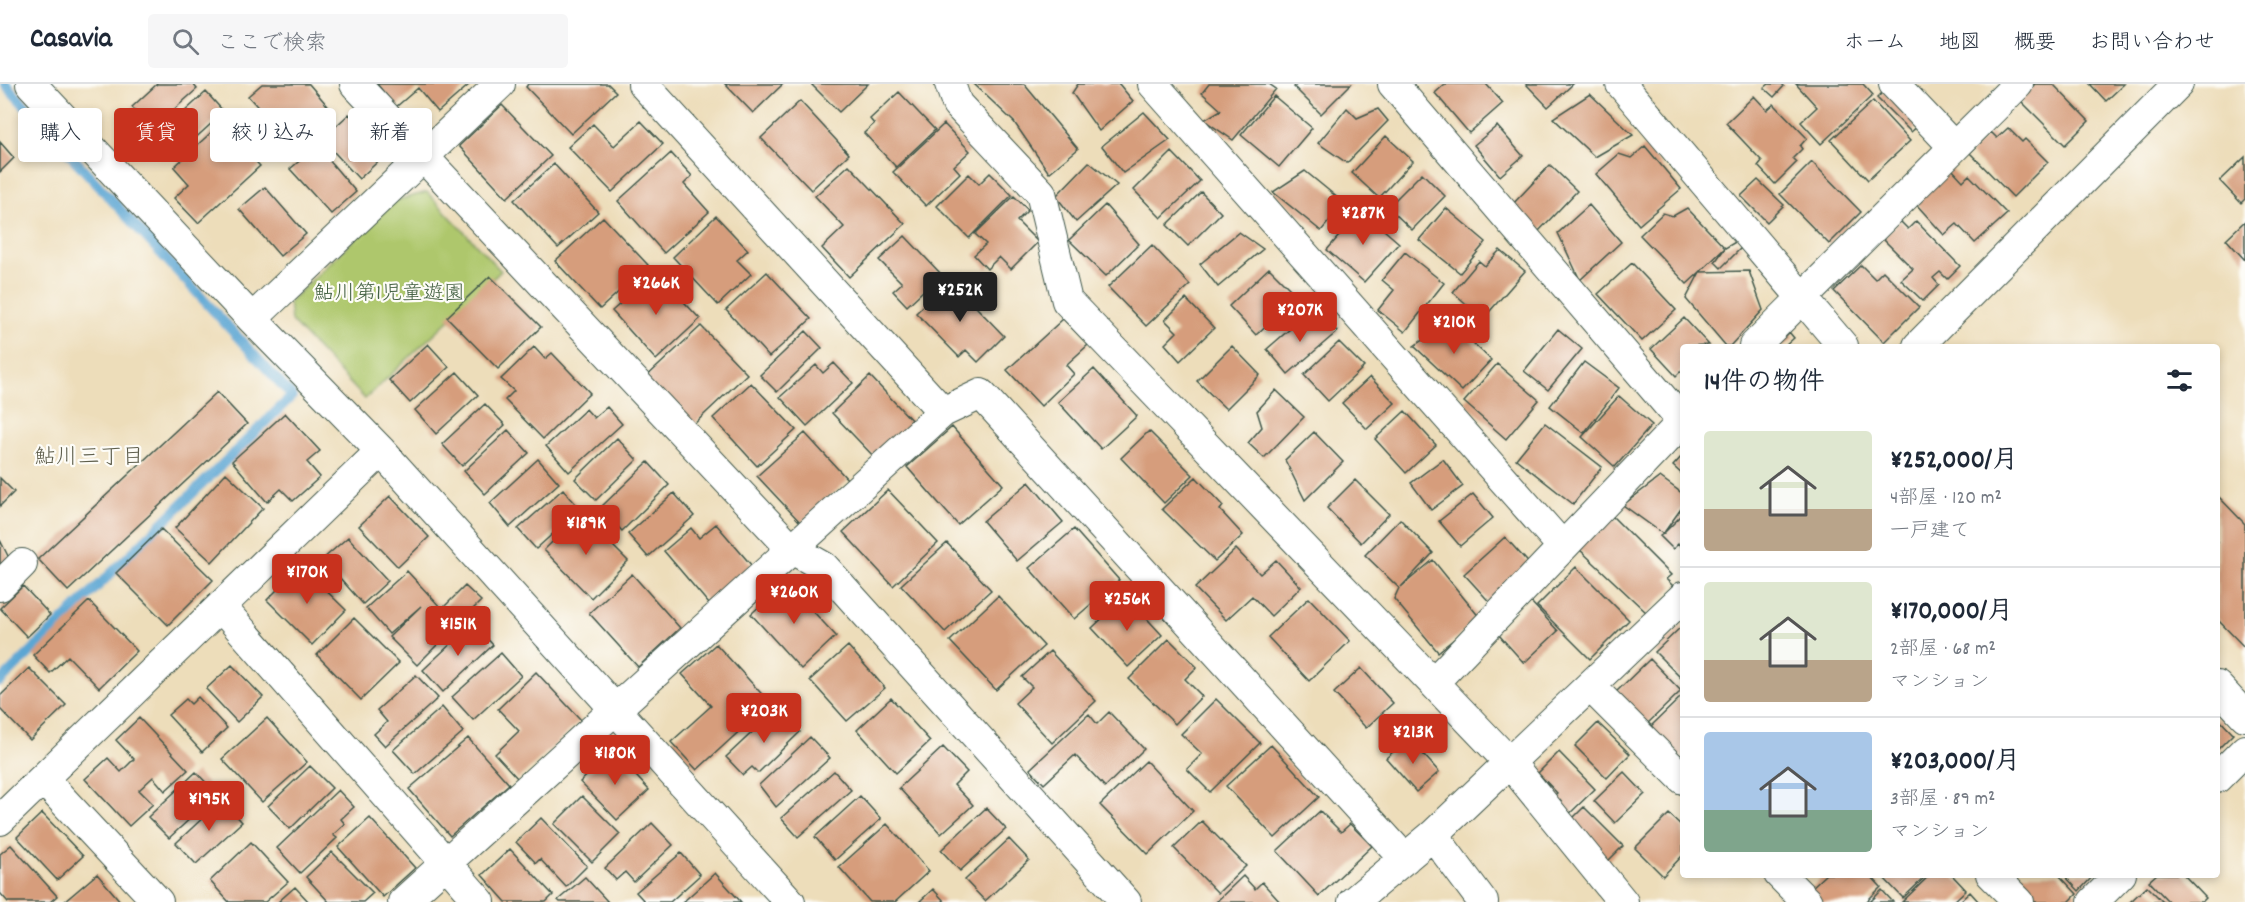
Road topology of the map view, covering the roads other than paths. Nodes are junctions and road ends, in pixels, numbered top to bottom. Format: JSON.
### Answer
{"nodes":[{"id":1,"x":31,"y":84,"type":"edge"},
{"id":2,"x":355,"y":84,"type":"edge"},
{"id":3,"x":500,"y":84,"type":"edge"},
{"id":4,"x":643,"y":84,"type":"edge"},
{"id":5,"x":950,"y":84,"type":"edge"},
{"id":6,"x":1153,"y":84,"type":"edge"},
{"id":7,"x":1393,"y":84,"type":"edge"},
{"id":8,"x":1621,"y":84,"type":"edge"},
{"id":9,"x":1894,"y":84,"type":"edge"},
{"id":10,"x":2018,"y":84,"type":"edge"},
{"id":11,"x":2178,"y":84,"type":"edge"},
{"id":12,"x":377,"y":108,"type":"edge"},
{"id":13,"x":1954,"y":147,"type":"junction"},
{"id":14,"x":432,"y":148,"type":"edge"},
{"id":15,"x":417,"y":162,"type":"edge"},
{"id":16,"x":427,"y":162,"type":"edge"},
{"id":17,"x":1802,"y":297,"type":"junction"},
{"id":18,"x":252,"y":319,"type":"junction"},
{"id":19,"x":1756,"y":344,"type":"edge"},
{"id":20,"x":1841,"y":344,"type":"edge"},
{"id":21,"x":1920,"y":344,"type":"edge"},
{"id":22,"x":943,"y":412,"type":"junction"},
{"id":23,"x":1680,"y":418,"type":"edge"},
{"id":24,"x":1680,"y":424,"type":"edge"},
{"id":25,"x":381,"y":451,"type":"junction"},
{"id":26,"x":1562,"y":546,"type":"junction"},
{"id":27,"x":792,"y":549,"type":"junction"},
{"id":28,"x":22,"y":564,"type":"dead end"},
{"id":29,"x":0,"y":585,"type":"edge"},
{"id":30,"x":1680,"y":600,"type":"edge"},
{"id":31,"x":221,"y":607,"type":"junction"},
{"id":32,"x":1434,"y":682,"type":"junction"},
{"id":33,"x":1591,"y":687,"type":"junction"},
{"id":34,"x":2220,"y":689,"type":"edge"},
{"id":35,"x":618,"y":709,"type":"junction"},
{"id":36,"x":2245,"y":716,"type":"edge"},
{"id":37,"x":2245,"y":750,"type":"edge"},
{"id":38,"x":1510,"y":764,"type":"junction"},
{"id":39,"x":2220,"y":775,"type":"edge"},
{"id":40,"x":1680,"y":776,"type":"edge"},
{"id":41,"x":43,"y":779,"type":"junction"},
{"id":42,"x":0,"y":820,"type":"edge"},
{"id":43,"x":1433,"y":835,"type":"junction"},
{"id":44,"x":1405,"y":859,"type":"junction"},
{"id":45,"x":445,"y":864,"type":"junction"},
{"id":46,"x":1783,"y":878,"type":"edge"},
{"id":47,"x":1995,"y":878,"type":"edge"},
{"id":48,"x":2117,"y":878,"type":"edge"},
{"id":49,"x":158,"y":902,"type":"edge"},
{"id":50,"x":403,"y":902,"type":"edge"},
{"id":51,"x":480,"y":902,"type":"edge"},
{"id":52,"x":790,"y":902,"type":"edge"},
{"id":53,"x":1126,"y":902,"type":"edge"},
{"id":54,"x":1353,"y":902,"type":"edge"},
{"id":55,"x":1483,"y":902,"type":"edge"},
{"id":56,"x":1623,"y":902,"type":"edge"},
{"id":57,"x":1807,"y":902,"type":"edge"},
{"id":58,"x":2019,"y":902,"type":"edge"},
{"id":59,"x":2094,"y":902,"type":"edge"}],
"edges":[{"from":1,"to":18,"type":"street"},
{"from":2,"to":12,"type":"street"},
{"from":3,"to":14,"type":"street"},
{"from":4,"to":22,"type":"street"},
{"from":5,"to":32,"type":"street"},
{"from":6,"to":26,"type":"street"},
{"from":7,"to":23,"type":"street"},
{"from":8,"to":17,"type":"street"},
{"from":9,"to":13,"type":"street"},
{"from":10,"to":13,"type":"street"},
{"from":11,"to":21,"type":"street"},
{"from":13,"to":17,"type":"street"},
{"from":15,"to":18,"type":"street"},
{"from":16,"to":27,"type":"street"},
{"from":17,"to":19,"type":"street"},
{"from":17,"to":20,"type":"street"},
{"from":18,"to":25,"type":"street"},
{"from":22,"to":27,"type":"street"},
{"from":22,"to":44,"type":"street"},
{"from":24,"to":26,"type":"street"},
{"from":25,"to":31,"type":"street"},
{"from":25,"to":35,"type":"street"},
{"from":26,"to":32,"type":"street"},
{"from":27,"to":35,"type":"street"},
{"from":27,"to":53,"type":"street"},
{"from":28,"to":29,"type":"street"},
{"from":30,"to":33,"type":"street"},
{"from":31,"to":41,"type":"street"},
{"from":31,"to":45,"type":"street"},
{"from":32,"to":38,"type":"street"},
{"from":33,"to":38,"type":"street"},
{"from":33,"to":40,"type":"street"},
{"from":34,"to":36,"type":"street"},
{"from":35,"to":45,"type":"street"},
{"from":35,"to":52,"type":"street"},
{"from":37,"to":39,"type":"street"},
{"from":38,"to":43,"type":"street"},
{"from":38,"to":56,"type":"street"},
{"from":41,"to":42,"type":"street"},
{"from":41,"to":49,"type":"street"},
{"from":43,"to":44,"type":"street"},
{"from":43,"to":55,"type":"street"},
{"from":44,"to":54,"type":"street"},
{"from":45,"to":50,"type":"street"},
{"from":45,"to":51,"type":"street"},
{"from":46,"to":57,"type":"street"},
{"from":47,"to":58,"type":"street"},
{"from":48,"to":59,"type":"street"}]}
